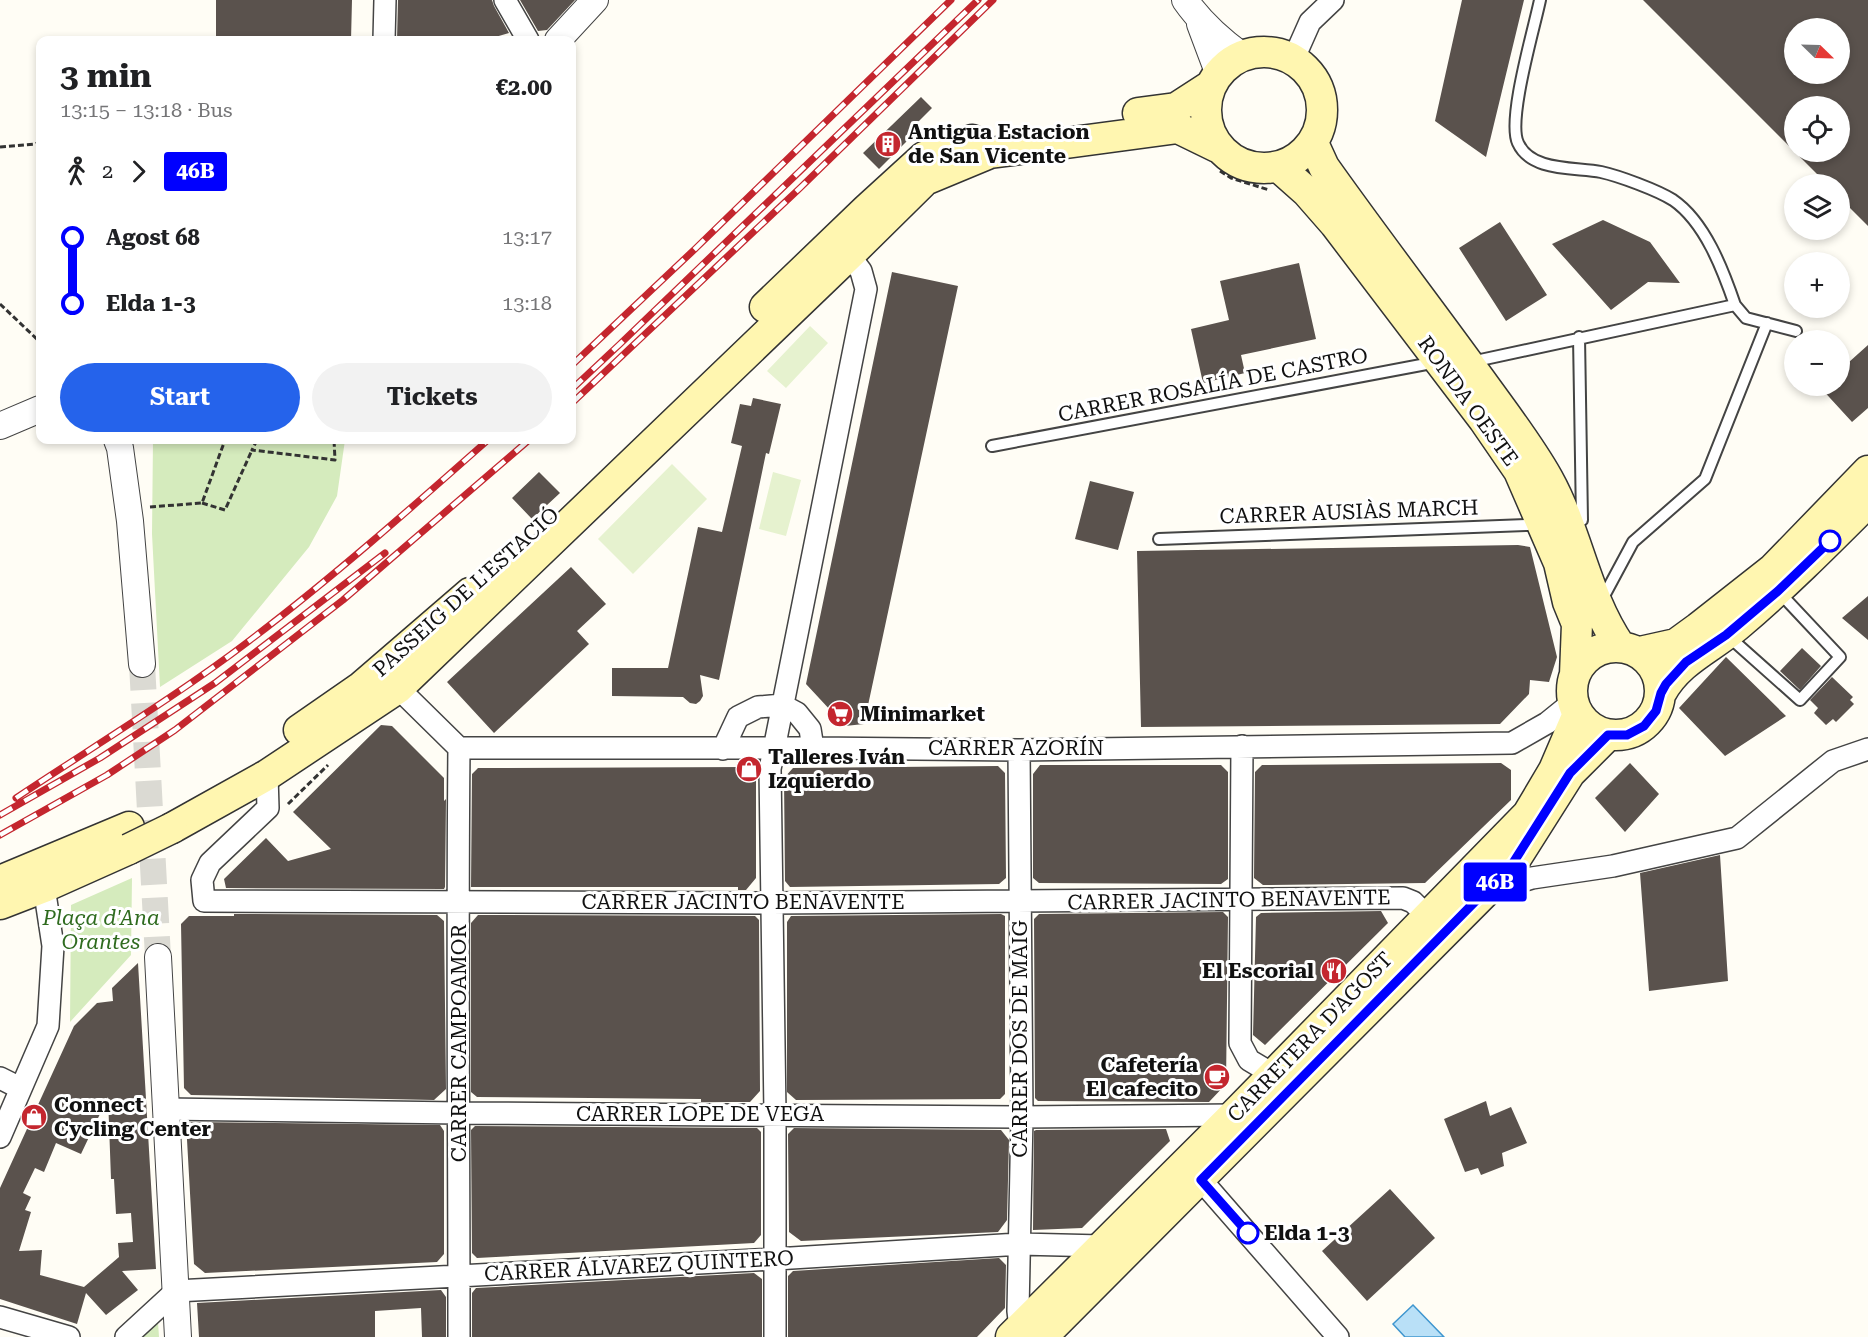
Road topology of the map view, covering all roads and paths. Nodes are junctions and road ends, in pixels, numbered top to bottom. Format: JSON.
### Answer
{"nodes":[{"id":1,"x":385,"y":0,"type":"edge"},
{"id":2,"x":505,"y":0,"type":"edge"},
{"id":3,"x":595,"y":0,"type":"edge"},
{"id":4,"x":1333,"y":0,"type":"edge"},
{"id":5,"x":1540,"y":0,"type":"edge"},
{"id":6,"x":1191,"y":9,"type":"edge"},
{"id":7,"x":384,"y":36,"type":"edge"},
{"id":8,"x":526,"y":36,"type":"edge"},
{"id":9,"x":562,"y":36,"type":"edge"},
{"id":10,"x":1294,"y":58,"type":"junction"},
{"id":11,"x":1223,"y":71,"type":"junction"},
{"id":12,"x":1313,"y":143,"type":"junction"},
{"id":13,"x":36,"y":144,"type":"edge"},
{"id":14,"x":0,"y":147,"type":"edge"},
{"id":15,"x":1215,"y":156,"type":"junction"},
{"id":16,"x":1276,"y":180,"type":"junction"},
{"id":17,"x":849,"y":255,"type":"junction"},
{"id":18,"x":0,"y":304,"type":"edge"},
{"id":19,"x":1735,"y":305,"type":"junction"},
{"id":20,"x":1767,"y":323,"type":"junction"},
{"id":21,"x":1792,"y":330,"type":"edge"},
{"id":22,"x":1579,"y":337,"type":"junction"},
{"id":23,"x":36,"y":338,"type":"edge"},
{"id":24,"x":1454,"y":362,"type":"junction"},
{"id":25,"x":36,"y":411,"type":"edge"},
{"id":26,"x":36,"y":427,"type":"edge"},
{"id":27,"x":0,"y":428,"type":"edge"},
{"id":28,"x":118,"y":444,"type":"edge"},
{"id":29,"x":134,"y":444,"type":"edge"},
{"id":30,"x":224,"y":444,"type":"edge"},
{"id":31,"x":254,"y":444,"type":"edge"},
{"id":32,"x":334,"y":444,"type":"edge"},
{"id":33,"x":992,"y":446,"type":"dead end"},
{"id":34,"x":252,"y":450,"type":"junction"},
{"id":35,"x":1868,"y":471,"type":"edge"},
{"id":36,"x":1868,"y":502,"type":"edge"},
{"id":37,"x":202,"y":503,"type":"junction"},
{"id":38,"x":130,"y":514,"type":"junction"},
{"id":39,"x":1540,"y":521,"type":"junction"},
{"id":40,"x":1570,"y":526,"type":"junction"},
{"id":41,"x":1159,"y":539,"type":"dead end"},
{"id":42,"x":1778,"y":591,"type":"junction"},
{"id":43,"x":1595,"y":601,"type":"junction"},
{"id":44,"x":1726,"y":635,"type":"junction"},
{"id":45,"x":1630,"y":649,"type":"junction"},
{"id":46,"x":142,"y":664,"type":"tunnel mouth"},
{"id":47,"x":398,"y":688,"type":"junction"},
{"id":48,"x":1661,"y":693,"type":"junction"},
{"id":49,"x":1575,"y":697,"type":"junction"},
{"id":50,"x":782,"y":705,"type":"junction"},
{"id":51,"x":1608,"y":735,"type":"junction"},
{"id":52,"x":1242,"y":746,"type":"junction"},
{"id":53,"x":459,"y":748,"type":"junction"},
{"id":54,"x":774,"y":748,"type":"junction"},
{"id":55,"x":813,"y":748,"type":"junction"},
{"id":56,"x":723,"y":749,"type":"junction"},
{"id":57,"x":1868,"y":749,"type":"edge"},
{"id":58,"x":1019,"y":750,"type":"junction"},
{"id":59,"x":335,"y":757,"type":"dead end"},
{"id":60,"x":267,"y":775,"type":"junction"},
{"id":61,"x":263,"y":813,"type":"junction"},
{"id":62,"x":171,"y":816,"type":"junction"},
{"id":63,"x":129,"y":838,"type":"junction"},
{"id":64,"x":0,"y":881,"type":"edge"},
{"id":65,"x":44,"y":887,"type":"junction"},
{"id":66,"x":1485,"y":892,"type":"junction"},
{"id":67,"x":1242,"y":900,"type":"junction"},
{"id":68,"x":458,"y":902,"type":"junction"},
{"id":69,"x":1020,"y":902,"type":"junction"},
{"id":70,"x":772,"y":903,"type":"junction"},
{"id":71,"x":0,"y":904,"type":"edge"},
{"id":72,"x":1427,"y":916,"type":"junction"},
{"id":73,"x":158,"y":957,"type":"tunnel mouth"},
{"id":74,"x":1274,"y":1075,"type":"junction"},
{"id":75,"x":0,"y":1078,"type":"edge"},
{"id":76,"x":20,"y":1088,"type":"junction"},
{"id":77,"x":165,"y":1109,"type":"junction"},
{"id":78,"x":460,"y":1113,"type":"junction"},
{"id":79,"x":775,"y":1114,"type":"junction"},
{"id":80,"x":1234,"y":1115,"type":"junction"},
{"id":81,"x":1022,"y":1117,"type":"junction"},
{"id":82,"x":0,"y":1137,"type":"edge"},
{"id":83,"x":1192,"y":1172,"type":"junction"},
{"id":84,"x":1020,"y":1244,"type":"junction"},
{"id":85,"x":1102,"y":1246,"type":"junction"},
{"id":86,"x":775,"y":1259,"type":"junction"},
{"id":87,"x":459,"y":1275,"type":"junction"},
{"id":88,"x":177,"y":1291,"type":"junction"},
{"id":89,"x":0,"y":1317,"type":"edge"},
{"id":90,"x":1024,"y":1334,"type":"edge"},
{"id":91,"x":69,"y":1337,"type":"edge"},
{"id":92,"x":126,"y":1337,"type":"edge"},
{"id":93,"x":178,"y":1337,"type":"edge"},
{"id":94,"x":459,"y":1337,"type":"edge"},
{"id":95,"x":776,"y":1337,"type":"edge"},
{"id":96,"x":1338,"y":1337,"type":"edge"}],
"edges":[{"from":1,"to":7,"type":"street"},
{"from":2,"to":8,"type":"street"},
{"from":3,"to":9,"type":"street"},
{"from":4,"to":10,"type":"street"},
{"from":5,"to":19,"type":"lane"},
{"from":6,"to":11,"type":"street"},
{"from":10,"to":11,"type":"main road"},
{"from":10,"to":12,"type":"main road"},
{"from":11,"to":15,"type":"main road"},
{"from":11,"to":62,"type":"main road","name":"PASSEIG DE L'ESTACIÓ"},
{"from":12,"to":16,"type":"main road"},
{"from":12,"to":24,"type":"main road","name":"RONDA OESTE"},
{"from":13,"to":14,"type":"path"},
{"from":15,"to":16,"type":"main road"},
{"from":15,"to":16,"type":"path"},
{"from":15,"to":17,"type":"main road"},
{"from":16,"to":24,"type":"main road","name":"RONDA OESTE"},
{"from":17,"to":47,"type":"main road","name":"PASSEIG DE L'ESTACIÓ"},
{"from":17,"to":50,"type":"street"},
{"from":18,"to":23,"type":"path"},
{"from":19,"to":20,"type":"lane"},
{"from":19,"to":22,"type":"lane","name":"CARRER ROSALÍA DE CASTRO"},
{"from":20,"to":21,"type":"lane"},
{"from":20,"to":43,"type":"lane"},
{"from":22,"to":24,"type":"lane","name":"CARRER ROSALÍA DE CASTRO"},
{"from":22,"to":40,"type":"lane"},
{"from":24,"to":33,"type":"lane","name":"CARRER ROSALÍA DE CASTRO"},
{"from":24,"to":39,"type":"main road","name":"RONDA OESTE"},
{"from":24,"to":40,"type":"main road","name":"RONDA OESTE"},
{"from":25,"to":27,"type":"street"},
{"from":26,"to":27,"type":"street"},
{"from":28,"to":38,"type":"street"},
{"from":29,"to":38,"type":"street"},
{"from":30,"to":37,"type":"path"},
{"from":31,"to":34,"type":"path"},
{"from":32,"to":34,"type":"path"},
{"from":34,"to":37,"type":"path"},
{"from":35,"to":45,"type":"main road"},
{"from":36,"to":42,"type":"main road"},
{"from":37,"to":38,"type":"path"},
{"from":38,"to":46,"type":"street"},
{"from":39,"to":41,"type":"lane","name":"CARRER AUSIÀS MARCH"},
{"from":39,"to":49,"type":"main road","name":"RONDA OESTE"},
{"from":40,"to":43,"type":"main road","name":"RONDA OESTE"},
{"from":42,"to":44,"type":"main road"},
{"from":42,"to":44,"type":"lane"},
{"from":43,"to":45,"type":"main road","name":"RONDA OESTE"},
{"from":44,"to":48,"type":"main road"},
{"from":45,"to":48,"type":"main road"},
{"from":45,"to":49,"type":"main road"},
{"from":47,"to":53,"type":"street"},
{"from":47,"to":60,"type":"main road","name":"PASSEIG DE L'ESTACIÓ"},
{"from":48,"to":51,"type":"main road"},
{"from":49,"to":51,"type":"main road"},
{"from":49,"to":52,"type":"street","name":"CARRER AZORÍN"},
{"from":49,"to":72,"type":"main road","name":"CARRETERA D'AGOST"},
{"from":50,"to":54,"type":"street"},
{"from":50,"to":55,"type":"street"},
{"from":50,"to":56,"type":"street"},
{"from":51,"to":66,"type":"main road","name":"CARRETERA D'AGOST"},
{"from":52,"to":58,"type":"street","name":"CARRER AZORÍN"},
{"from":52,"to":67,"type":"street"},
{"from":53,"to":56,"type":"street","name":"CARRER AZORÍN"},
{"from":53,"to":68,"type":"street","name":"CARRER CAMPOAMOR"},
{"from":54,"to":55,"type":"street","name":"CARRER AZORÍN"},
{"from":54,"to":56,"type":"street","name":"CARRER AZORÍN"},
{"from":54,"to":70,"type":"street"},
{"from":55,"to":58,"type":"street","name":"CARRER AZORÍN"},
{"from":57,"to":66,"type":"street"},
{"from":58,"to":69,"type":"street","name":"CARRER DOS DE MAIG"},
{"from":59,"to":61,"type":"path"},
{"from":60,"to":61,"type":"street"},
{"from":60,"to":62,"type":"main road","name":"PASSEIG DE L'ESTACIÓ"},
{"from":61,"to":68,"type":"street","name":"CARRER JACINTO BENAVENTE"},
{"from":62,"to":63,"type":"main road","name":"PASSEIG DE L'ESTACIÓ","bridge":true},
{"from":63,"to":64,"type":"main road","name":"PASSEIG DE L'ESTACIÓ"},
{"from":63,"to":65,"type":"main road","name":"PASSEIG DE L'ESTACIÓ"},
{"from":65,"to":71,"type":"main road","name":"PASSEIG DE L'ESTACIÓ"},
{"from":65,"to":76,"type":"street"},
{"from":66,"to":83,"type":"main road","name":"CARRETERA D'AGOST"},
{"from":67,"to":69,"type":"street","name":"CARRER JACINTO BENAVENTE"},
{"from":67,"to":72,"type":"street","name":"CARRER JACINTO BENAVENTE"},
{"from":67,"to":74,"type":"street"},
{"from":68,"to":70,"type":"street","name":"CARRER JACINTO BENAVENTE"},
{"from":68,"to":78,"type":"street","name":"CARRER CAMPOAMOR"},
{"from":69,"to":70,"type":"street","name":"CARRER JACINTO BENAVENTE"},
{"from":69,"to":81,"type":"street","name":"CARRER DOS DE MAIG"},
{"from":70,"to":79,"type":"street"},
{"from":72,"to":74,"type":"main road","name":"CARRETERA D'AGOST"},
{"from":73,"to":77,"type":"street"},
{"from":74,"to":80,"type":"main road","name":"CARRETERA D'AGOST"},
{"from":75,"to":76,"type":"street"},
{"from":76,"to":82,"type":"street"},
{"from":77,"to":78,"type":"street","name":"CARRER LOPE DE VEGA"},
{"from":77,"to":88,"type":"street"},
{"from":78,"to":79,"type":"street","name":"CARRER LOPE DE VEGA"},
{"from":78,"to":87,"type":"street","name":"CARRER CAMPOAMOR"},
{"from":79,"to":81,"type":"street","name":"CARRER LOPE DE VEGA"},
{"from":79,"to":86,"type":"street"},
{"from":80,"to":81,"type":"street","name":"CARRER LOPE DE VEGA"},
{"from":80,"to":83,"type":"main road","name":"CARRETERA D'AGOST"},
{"from":81,"to":84,"type":"street","name":"CARRER DOS DE MAIG"},
{"from":83,"to":85,"type":"main road","name":"CARRETERA D'AGOST"},
{"from":83,"to":90,"type":"main road","name":"CARRETERA D'AGOST"},
{"from":83,"to":96,"type":"street"},
{"from":84,"to":85,"type":"street","name":"CARRER ÁLVAREZ QUINTERO"},
{"from":84,"to":86,"type":"street","name":"CARRER ÁLVAREZ QUINTERO"},
{"from":84,"to":90,"type":"street","name":"CARRER DOS DE MAIG"},
{"from":85,"to":90,"type":"main road","name":"CARRETERA D'AGOST"},
{"from":86,"to":87,"type":"street","name":"CARRER ÁLVAREZ QUINTERO"},
{"from":86,"to":95,"type":"street"},
{"from":87,"to":88,"type":"street","name":"CARRER ÁLVAREZ QUINTERO"},
{"from":87,"to":94,"type":"street","name":"CARRER CAMPOAMOR"},
{"from":88,"to":92,"type":"street"},
{"from":88,"to":93,"type":"street"},
{"from":89,"to":91,"type":"street"}]}
